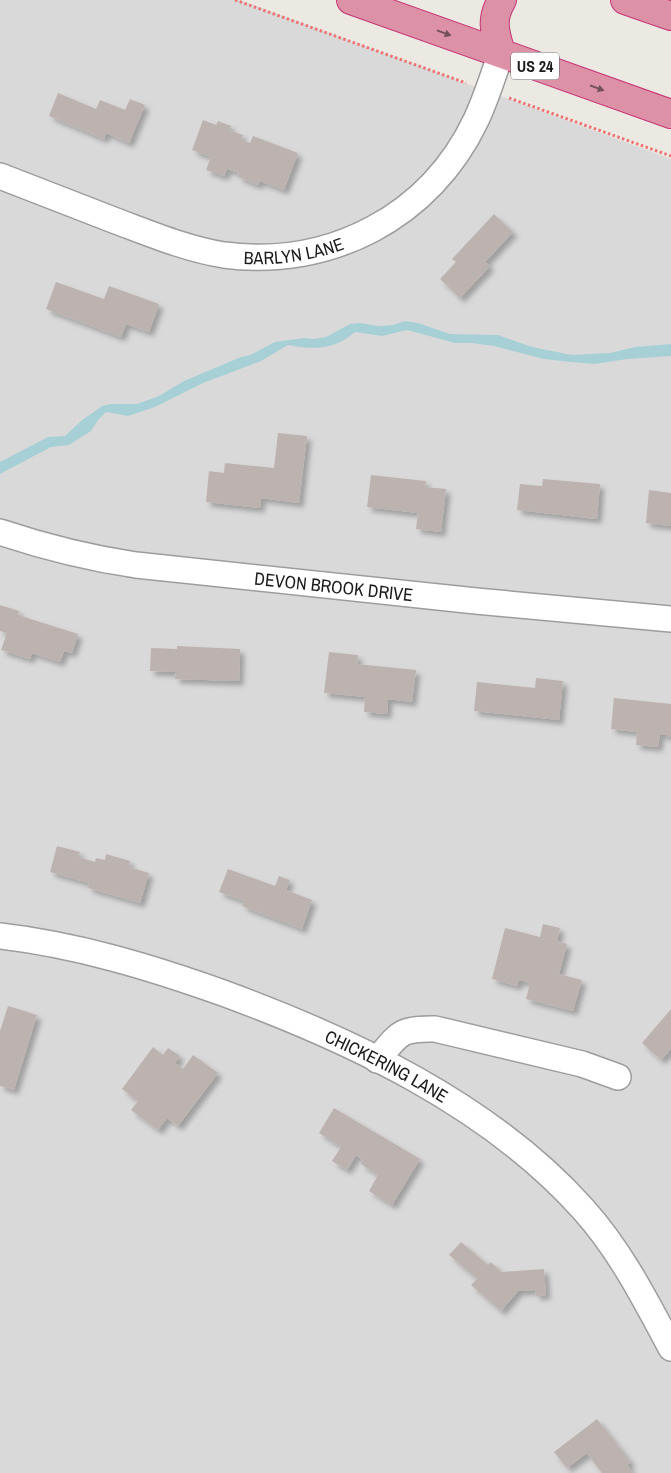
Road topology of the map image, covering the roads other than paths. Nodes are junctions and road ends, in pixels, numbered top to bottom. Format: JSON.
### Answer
{"nodes":[{"id":1,"x":351,"y":0,"type":"edge"},
{"id":2,"x":419,"y":0,"type":"edge"},
{"id":3,"x":502,"y":0,"type":"edge"},
{"id":4,"x":624,"y":0,"type":"edge"},
{"id":5,"x":671,"y":16,"type":"edge"},
{"id":6,"x":398,"y":17,"type":"junction"},
{"id":7,"x":500,"y":53,"type":"junction"},
{"id":8,"x":671,"y":114,"type":"edge"},
{"id":9,"x":0,"y":176,"type":"edge"},
{"id":10,"x":0,"y":532,"type":"edge"},
{"id":11,"x":671,"y":619,"type":"edge"},
{"id":12,"x":0,"y":936,"type":"edge"},
{"id":13,"x":377,"y":1060,"type":"junction"},
{"id":14,"x":618,"y":1077,"type":"dead end"},
{"id":15,"x":671,"y":1348,"type":"edge"}],
"edges":[{"from":1,"to":6,"type":"highway","number":"US 24"},
{"from":2,"to":6,"type":"highway"},
{"from":3,"to":7,"type":"highway"},
{"from":4,"to":5,"type":"highway"},
{"from":6,"to":7,"type":"highway","number":"US 24","one_way":true},
{"from":7,"to":8,"type":"highway","number":"US 24","one_way":true},
{"from":7,"to":9,"type":"street","name":"BARLYN LANE"},
{"from":10,"to":11,"type":"street","name":"DEVON BROOK DRIVE"},
{"from":12,"to":13,"type":"street","name":"CHICKERING LANE"},
{"from":13,"to":14,"type":"street"},
{"from":13,"to":15,"type":"street","name":"CHICKERING LANE"}]}
